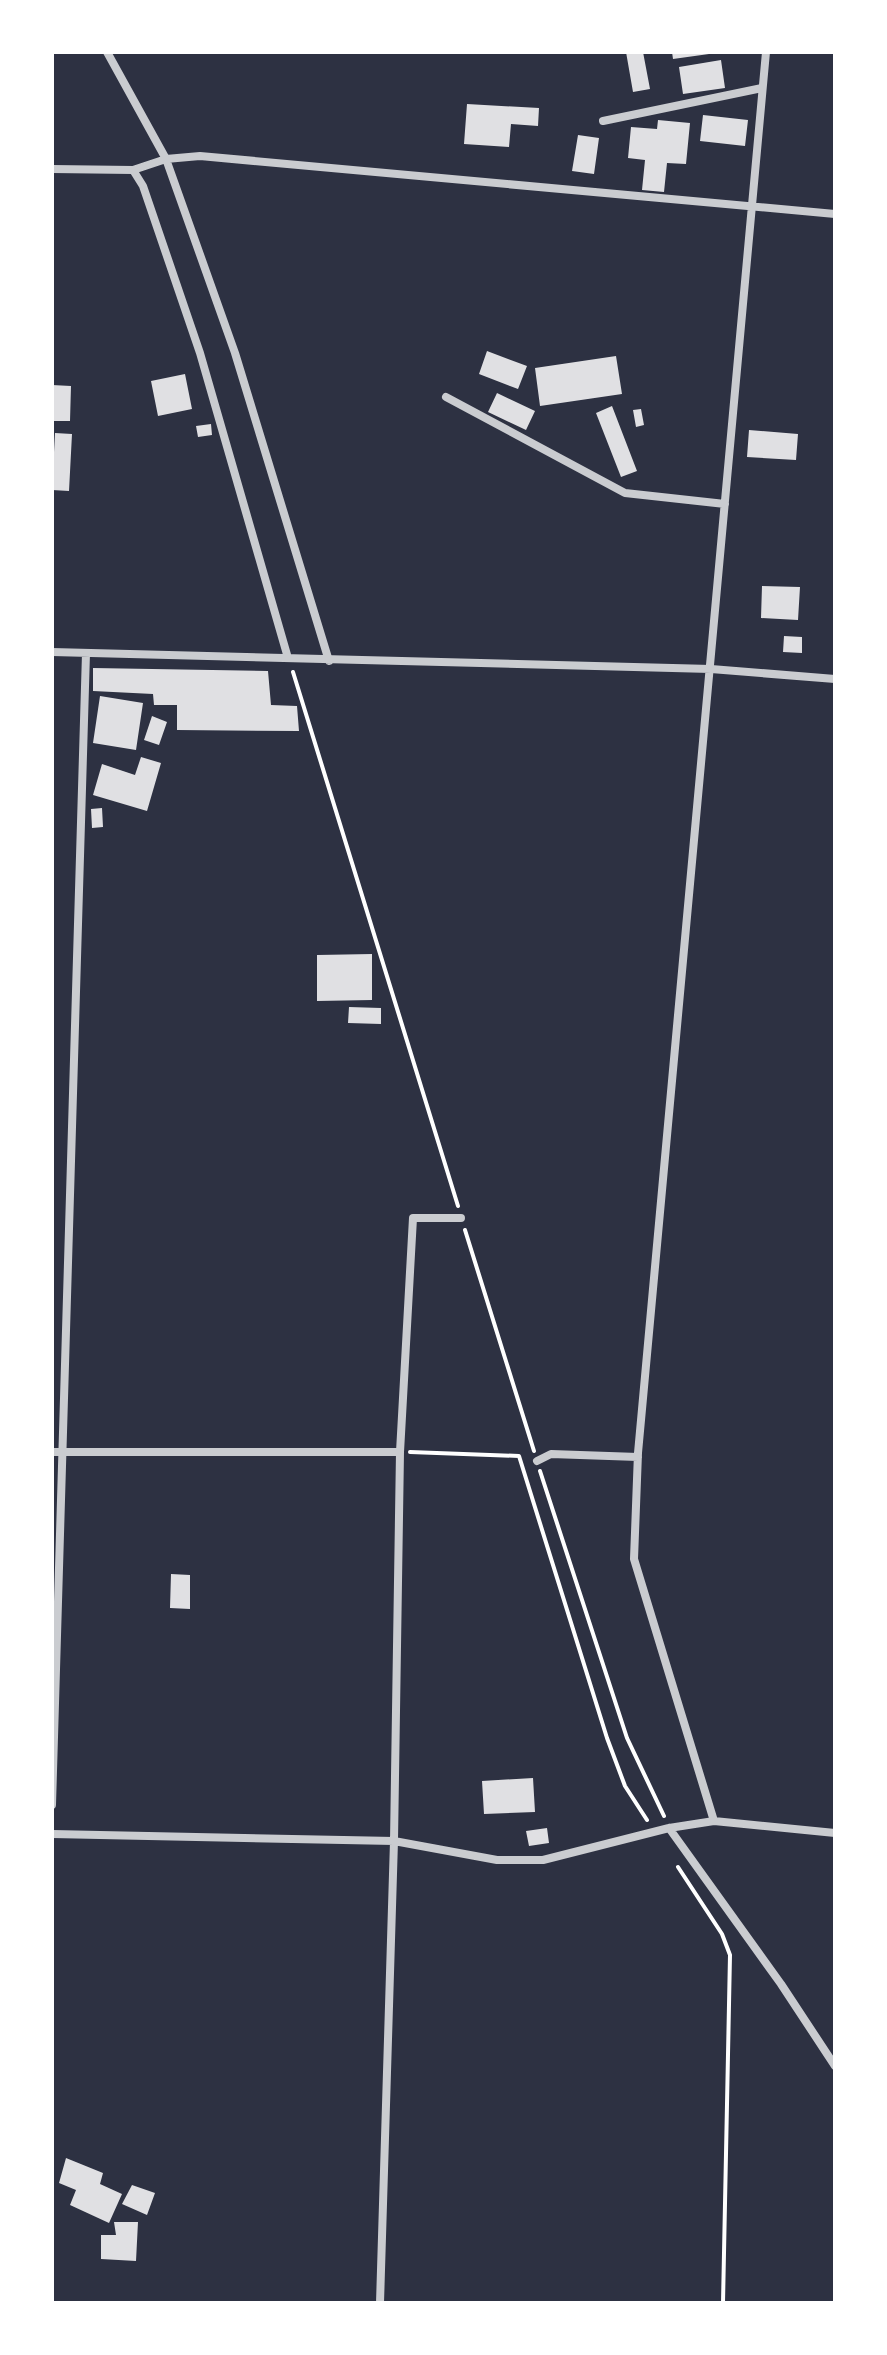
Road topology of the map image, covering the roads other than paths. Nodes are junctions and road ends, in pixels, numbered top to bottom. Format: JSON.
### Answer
{"nodes":[{"id":1,"x":107,"y":52,"type":"edge"},
{"id":2,"x":766,"y":52,"type":"edge"},
{"id":3,"x":762,"y":88,"type":"junction"},
{"id":4,"x":603,"y":121,"type":"dead end"},
{"id":5,"x":166,"y":159,"type":"junction"},
{"id":6,"x":52,"y":169,"type":"edge"},
{"id":7,"x":133,"y":170,"type":"junction"},
{"id":8,"x":751,"y":205,"type":"junction"},
{"id":9,"x":835,"y":214,"type":"edge"},
{"id":10,"x":446,"y":397,"type":"dead end"},
{"id":11,"x":725,"y":504,"type":"junction"},
{"id":12,"x":52,"y":652,"type":"edge"},
{"id":13,"x":86,"y":653,"type":"junction"},
{"id":14,"x":288,"y":658,"type":"junction"},
{"id":15,"x":329,"y":661,"type":"junction"},
{"id":16,"x":711,"y":669,"type":"junction"},
{"id":17,"x":835,"y":679,"type":"edge"},
{"id":18,"x":461,"y":1218,"type":"road end"},
{"id":19,"x":56,"y":1452,"type":"edge"},
{"id":20,"x":400,"y":1452,"type":"junction"},
{"id":21,"x":638,"y":1457,"type":"junction"},
{"id":22,"x":537,"y":1461,"type":"road end"},
{"id":23,"x":52,"y":1805,"type":"edge"},
{"id":24,"x":714,"y":1821,"type":"junction"},
{"id":25,"x":669,"y":1828,"type":"junction"},
{"id":26,"x":835,"y":1833,"type":"edge"},
{"id":27,"x":52,"y":1834,"type":"edge"},
{"id":28,"x":394,"y":1841,"type":"junction"},
{"id":29,"x":835,"y":2066,"type":"edge"},
{"id":30,"x":380,"y":2303,"type":"edge"}],
"edges":[{"from":1,"to":5,"type":"street"},
{"from":2,"to":3,"type":"street"},
{"from":3,"to":4,"type":"street"},
{"from":3,"to":8,"type":"street"},
{"from":5,"to":7,"type":"street"},
{"from":5,"to":8,"type":"street"},
{"from":5,"to":15,"type":"street"},
{"from":6,"to":7,"type":"street"},
{"from":7,"to":14,"type":"street"},
{"from":8,"to":9,"type":"street"},
{"from":8,"to":11,"type":"street"},
{"from":10,"to":11,"type":"street"},
{"from":11,"to":16,"type":"street"},
{"from":12,"to":13,"type":"street"},
{"from":13,"to":14,"type":"street"},
{"from":13,"to":19,"type":"street"},
{"from":14,"to":15,"type":"street"},
{"from":15,"to":16,"type":"street"},
{"from":16,"to":17,"type":"street"},
{"from":16,"to":21,"type":"street"},
{"from":18,"to":20,"type":"street"},
{"from":19,"to":20,"type":"street"},
{"from":19,"to":23,"type":"street"},
{"from":20,"to":28,"type":"street"},
{"from":21,"to":22,"type":"street"},
{"from":21,"to":24,"type":"street"},
{"from":24,"to":25,"type":"street"},
{"from":24,"to":26,"type":"street"},
{"from":25,"to":28,"type":"street"},
{"from":25,"to":29,"type":"street"},
{"from":27,"to":28,"type":"street"},
{"from":28,"to":30,"type":"street"}]}
